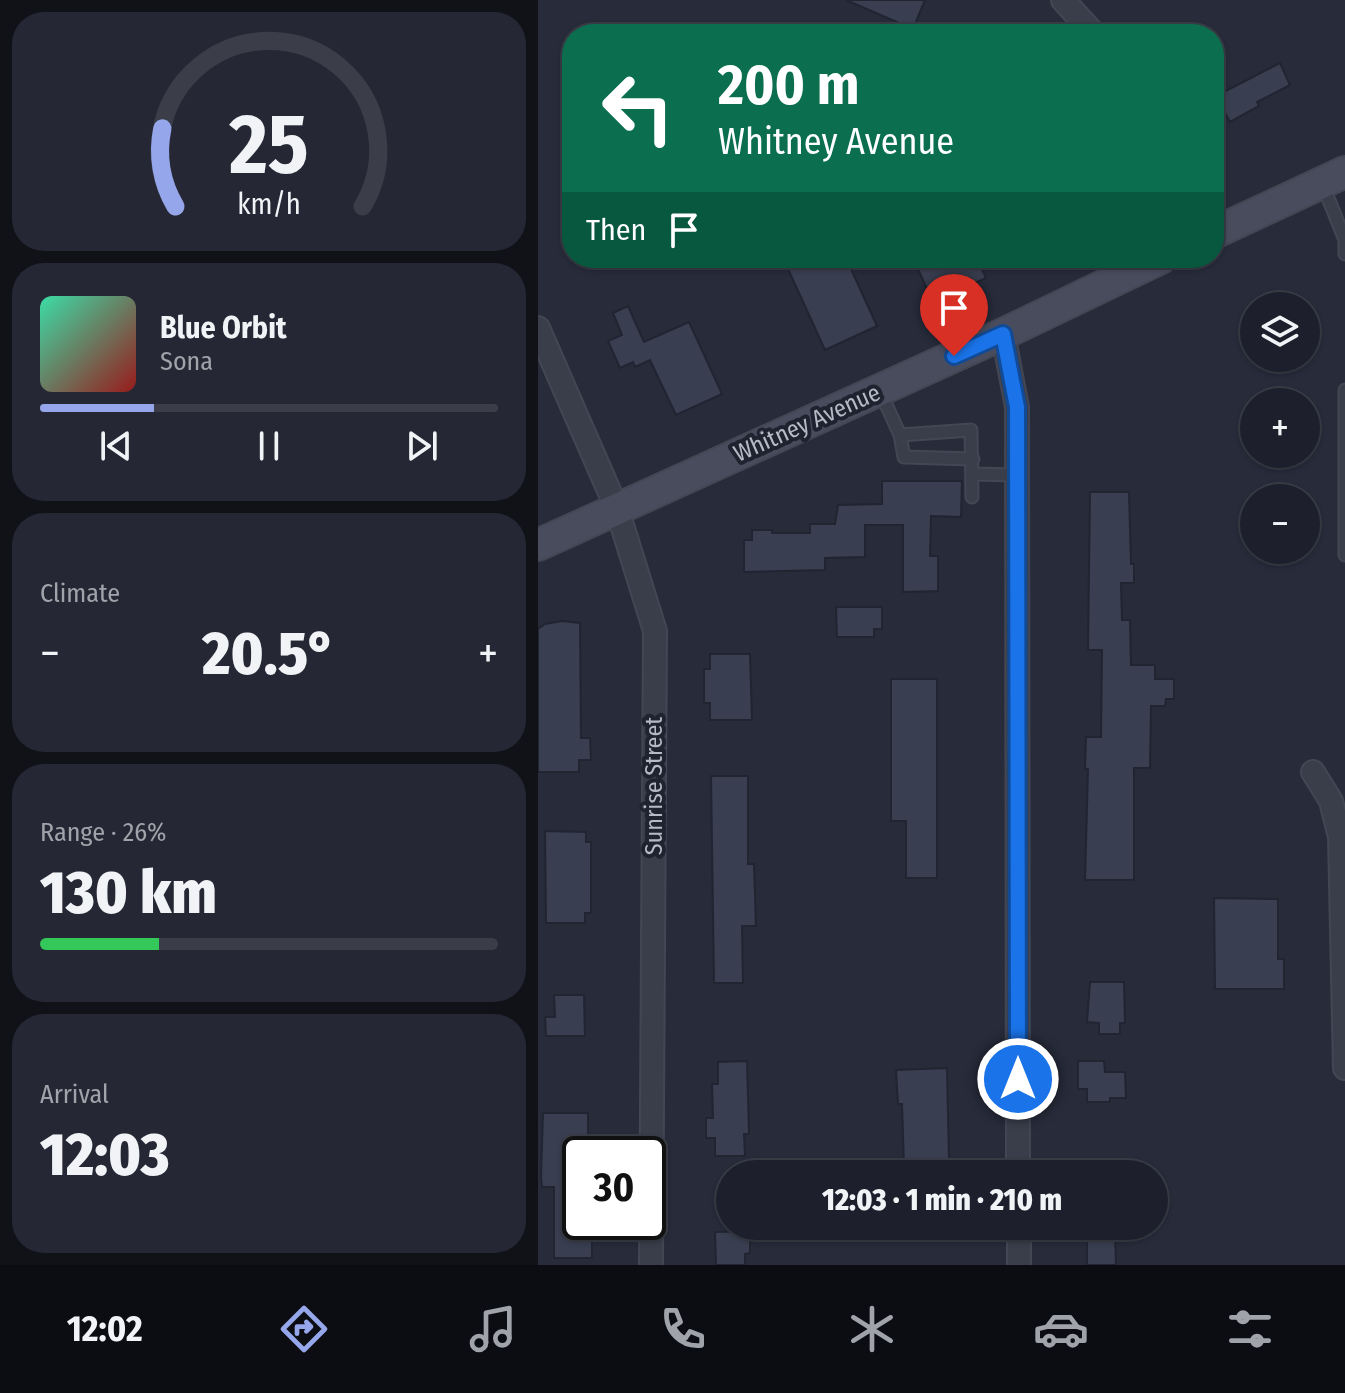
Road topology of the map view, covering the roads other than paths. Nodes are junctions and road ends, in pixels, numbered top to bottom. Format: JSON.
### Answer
{"nodes":[{"id":1,"x":1063,"y":0,"type":"edge"},
{"id":2,"x":1085,"y":24,"type":"edge"},
{"id":3,"x":1334,"y":177,"type":"edge"},
{"id":4,"x":1224,"y":228,"type":"edge"},
{"id":5,"x":1345,"y":254,"type":"edge"},
{"id":6,"x":1140,"y":268,"type":"edge"},
{"id":7,"x":538,"y":328,"type":"edge"},
{"id":8,"x":1003,"y":334,"type":"junction"},
{"id":9,"x":880,"y":390,"type":"junction"},
{"id":10,"x":1345,"y":390,"type":"edge"},
{"id":11,"x":1345,"y":404,"type":"edge"},
{"id":12,"x":900,"y":435,"type":"junction"},
{"id":13,"x":973,"y":459,"type":"junction"},
{"id":14,"x":973,"y":474,"type":"junction"},
{"id":15,"x":1017,"y":475,"type":"junction"},
{"id":16,"x":972,"y":497,"type":"dead end"},
{"id":17,"x":617,"y":509,"type":"junction"},
{"id":18,"x":538,"y":545,"type":"edge"},
{"id":19,"x":1345,"y":555,"type":"edge"},
{"id":20,"x":1313,"y":772,"type":"dead end"},
{"id":21,"x":1344,"y":933,"type":"edge"},
{"id":22,"x":1345,"y":1068,"type":"edge"},
{"id":23,"x":1018,"y":1160,"type":"edge"},
{"id":24,"x":1019,"y":1240,"type":"edge"},
{"id":25,"x":651,"y":1265,"type":"edge"},
{"id":26,"x":1019,"y":1265,"type":"edge"}],
"edges":[{"from":1,"to":2,"type":"street"},
{"from":3,"to":4,"type":"main road"},
{"from":3,"to":5,"type":"lane"},
{"from":6,"to":8,"type":"main road","name":"Whitney Avenue"},
{"from":7,"to":17,"type":"street","name":"Sunrise Street"},
{"from":8,"to":9,"type":"main road","name":"Whitney Avenue"},
{"from":8,"to":15,"type":"street"},
{"from":9,"to":12,"type":"lane"},
{"from":9,"to":17,"type":"main road","name":"Whitney Avenue"},
{"from":10,"to":11,"type":"lane"},
{"from":11,"to":19,"type":"lane"},
{"from":12,"to":13,"type":"lane"},
{"from":12,"to":13,"type":"lane"},
{"from":13,"to":14,"type":"lane"},
{"from":14,"to":15,"type":"lane"},
{"from":14,"to":16,"type":"lane"},
{"from":15,"to":23,"type":"street"},
{"from":17,"to":18,"type":"main road","name":"Whitney Avenue"},
{"from":17,"to":25,"type":"street","name":"Sunrise Street"},
{"from":20,"to":21,"type":"street"},
{"from":21,"to":22,"type":"street"},
{"from":24,"to":26,"type":"street"}]}
